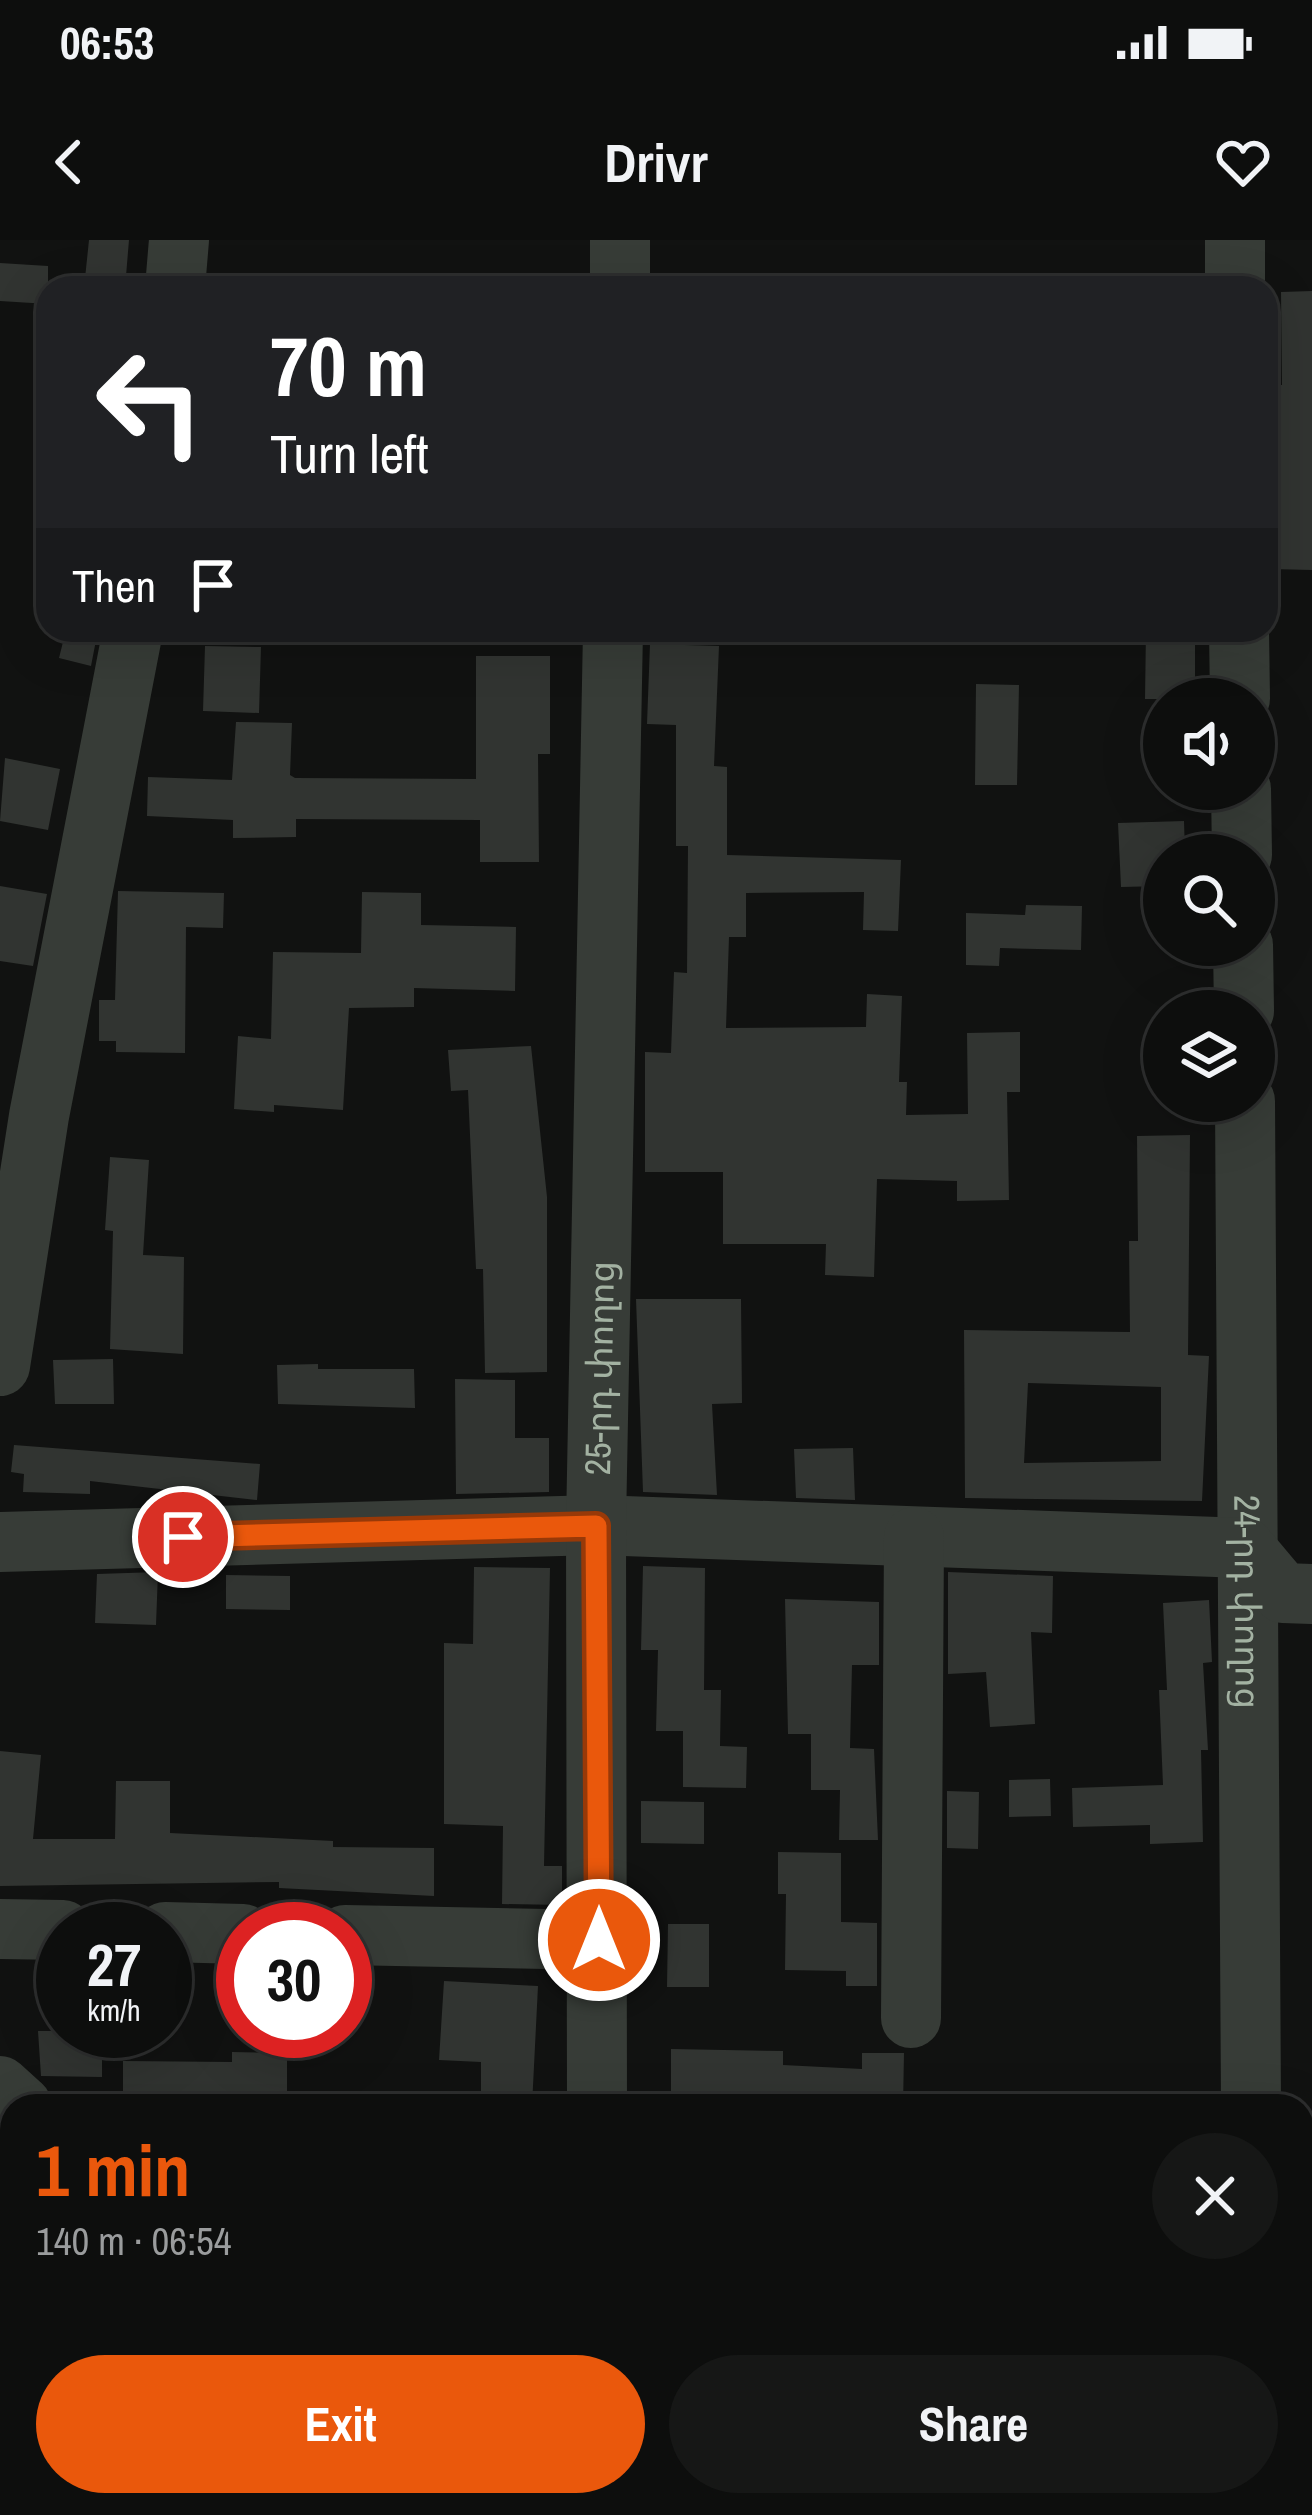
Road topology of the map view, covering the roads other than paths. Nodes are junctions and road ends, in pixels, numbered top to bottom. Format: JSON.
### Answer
{"nodes":[{"id":1,"x":179,"y":240,"type":"edge"},
{"id":2,"x":620,"y":240,"type":"edge"},
{"id":3,"x":1234,"y":240,"type":"edge"},
{"id":4,"x":176,"y":276,"type":"edge"},
{"id":5,"x":620,"y":276,"type":"edge"},
{"id":6,"x":1235,"y":276,"type":"edge"},
{"id":7,"x":132,"y":642,"type":"edge"},
{"id":8,"x":613,"y":642,"type":"edge"},
{"id":9,"x":1239,"y":642,"type":"edge"},
{"id":10,"x":1240,"y":678,"type":"edge"},
{"id":11,"x":1245,"y":1122,"type":"edge"},
{"id":12,"x":0,"y":1366,"type":"edge"},
{"id":13,"x":596,"y":1526,"type":"junction"},
{"id":14,"x":914,"y":1537,"type":"junction"},
{"id":15,"x":0,"y":1542,"type":"edge"},
{"id":16,"x":1245,"y":1548,"type":"junction"},
{"id":17,"x":1312,"y":1594,"type":"edge"},
{"id":18,"x":0,"y":1929,"type":"edge"},
{"id":19,"x":36,"y":1930,"type":"edge"},
{"id":20,"x":372,"y":1936,"type":"edge"},
{"id":21,"x":599,"y":1940,"type":"junction"},
{"id":22,"x":911,"y":2018,"type":"dead end"},
{"id":23,"x":597,"y":2094,"type":"edge"},
{"id":24,"x":1251,"y":2094,"type":"edge"}],
"edges":[{"from":1,"to":4,"type":"street"},
{"from":2,"to":5,"type":"street"},
{"from":3,"to":6,"type":"street"},
{"from":7,"to":12,"type":"street"},
{"from":8,"to":13,"type":"street","name":"25-րդ փողոց"},
{"from":9,"to":10,"type":"street"},
{"from":11,"to":16,"type":"street","name":"24-րդ փողոց"},
{"from":13,"to":14,"type":"street"},
{"from":13,"to":15,"type":"street"},
{"from":13,"to":21,"type":"street","name":"25-րդ փողոց"},
{"from":14,"to":16,"type":"street"},
{"from":14,"to":22,"type":"street"},
{"from":16,"to":17,"type":"street"},
{"from":16,"to":24,"type":"street","name":"24-րդ փողոց"},
{"from":18,"to":19,"type":"street"},
{"from":20,"to":21,"type":"street"},
{"from":21,"to":23,"type":"street","name":"25-րդ փողոց"}]}
